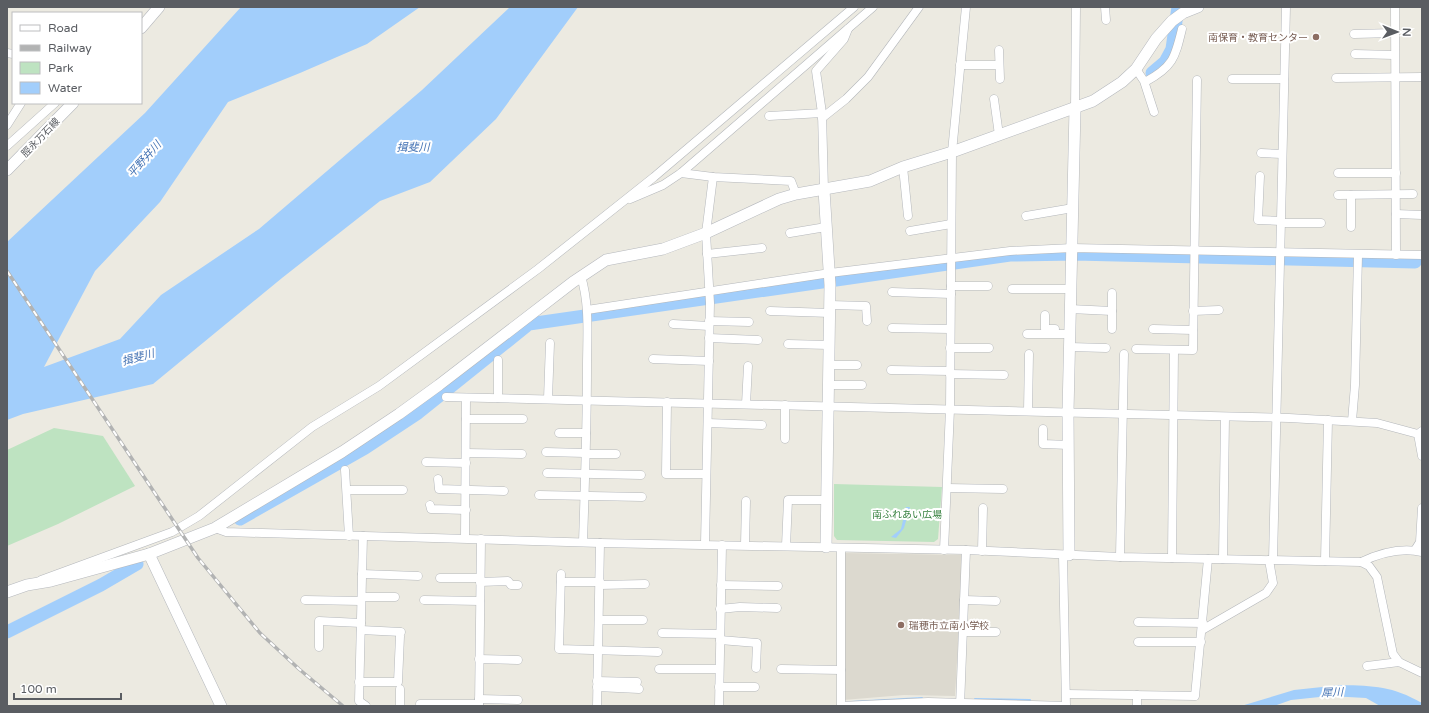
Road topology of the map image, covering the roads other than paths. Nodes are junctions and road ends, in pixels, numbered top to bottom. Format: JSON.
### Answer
{"nodes":[{"id":1,"x":159,"y":7,"type":"edge"},
{"id":2,"x":854,"y":7,"type":"edge"},
{"id":3,"x":873,"y":7,"type":"edge"},
{"id":4,"x":919,"y":7,"type":"edge"},
{"id":5,"x":966,"y":7,"type":"edge"},
{"id":6,"x":1076,"y":7,"type":"edge"},
{"id":7,"x":1105,"y":7,"type":"edge"},
{"id":8,"x":1198,"y":7,"type":"edge"},
{"id":9,"x":1286,"y":7,"type":"edge"},
{"id":10,"x":1395,"y":7,"type":"edge"},
{"id":11,"x":1183,"y":10,"type":"edge"},
{"id":12,"x":1106,"y":20,"type":"dead end"},
{"id":13,"x":142,"y":27,"type":"edge"},
{"id":14,"x":849,"y":27,"type":"junction"},
{"id":15,"x":1182,"y":29,"type":"dead end"},
{"id":16,"x":1394,"y":33,"type":"junction"},
{"id":17,"x":1354,"y":34,"type":"dead end"},
{"id":18,"x":999,"y":50,"type":"dead end"},
{"id":19,"x":1355,"y":54,"type":"dead end"},
{"id":20,"x":1394,"y":55,"type":"junction"},
{"id":21,"x":960,"y":65,"type":"junction"},
{"id":22,"x":999,"y":65,"type":"junction"},
{"id":23,"x":1136,"y":69,"type":"junction"},
{"id":24,"x":1422,"y":76,"type":"edge"},
{"id":25,"x":1336,"y":78,"type":"dead end"},
{"id":26,"x":1395,"y":78,"type":"junction"},
{"id":27,"x":1000,"y":79,"type":"dead end"},
{"id":28,"x":1232,"y":79,"type":"dead end"},
{"id":29,"x":1284,"y":79,"type":"junction"},
{"id":30,"x":1197,"y":80,"type":"dead end"},
{"id":31,"x":1145,"y":82,"type":"junction"},
{"id":32,"x":994,"y":99,"type":"dead end"},
{"id":33,"x":20,"y":104,"type":"edge"},
{"id":34,"x":54,"y":104,"type":"edge"},
{"id":35,"x":72,"y":104,"type":"edge"},
{"id":36,"x":1075,"y":109,"type":"junction"},
{"id":37,"x":1154,"y":112,"type":"dead end"},
{"id":38,"x":822,"y":115,"type":"junction"},
{"id":39,"x":769,"y":116,"type":"dead end"},
{"id":40,"x":7,"y":125,"type":"edge"},
{"id":41,"x":999,"y":135,"type":"junction"},
{"id":42,"x":7,"y":146,"type":"edge"},
{"id":43,"x":952,"y":152,"type":"junction"},
{"id":44,"x":1261,"y":153,"type":"dead end"},
{"id":45,"x":1282,"y":154,"type":"junction"},
{"id":46,"x":903,"y":168,"type":"junction"},
{"id":47,"x":7,"y":170,"type":"edge"},
{"id":48,"x":681,"y":173,"type":"junction"},
{"id":49,"x":1338,"y":173,"type":"dead end"},
{"id":50,"x":1396,"y":173,"type":"junction"},
{"id":51,"x":1260,"y":176,"type":"dead end"},
{"id":52,"x":713,"y":177,"type":"junction"},
{"id":53,"x":824,"y":190,"type":"junction"},
{"id":54,"x":796,"y":194,"type":"junction"},
{"id":55,"x":1396,"y":194,"type":"junction"},
{"id":56,"x":1413,"y":194,"type":"dead end"},
{"id":57,"x":1338,"y":195,"type":"dead end"},
{"id":58,"x":1351,"y":195,"type":"junction"},
{"id":59,"x":620,"y":203,"type":"junction"},
{"id":60,"x":1073,"y":208,"type":"junction"},
{"id":61,"x":1396,"y":214,"type":"junction"},
{"id":62,"x":1422,"y":215,"type":"edge"},
{"id":63,"x":908,"y":216,"type":"dead end"},
{"id":64,"x":1026,"y":216,"type":"dead end"},
{"id":65,"x":1282,"y":222,"type":"junction"},
{"id":66,"x":1321,"y":223,"type":"dead end"},
{"id":67,"x":951,"y":224,"type":"junction"},
{"id":68,"x":826,"y":227,"type":"junction"},
{"id":69,"x":1351,"y":227,"type":"dead end"},
{"id":70,"x":910,"y":231,"type":"dead end"},
{"id":71,"x":706,"y":233,"type":"junction"},
{"id":72,"x":790,"y":233,"type":"dead end"},
{"id":73,"x":762,"y":248,"type":"dead end"},
{"id":74,"x":1072,"y":248,"type":"junction"},
{"id":75,"x":1194,"y":251,"type":"junction"},
{"id":76,"x":1281,"y":252,"type":"junction"},
{"id":77,"x":707,"y":254,"type":"junction"},
{"id":78,"x":1358,"y":255,"type":"junction"},
{"id":79,"x":1396,"y":255,"type":"junction"},
{"id":80,"x":1422,"y":255,"type":"edge"},
{"id":81,"x":951,"y":258,"type":"junction"},
{"id":82,"x":830,"y":273,"type":"junction"},
{"id":83,"x":581,"y":276,"type":"junction"},
{"id":84,"x":988,"y":286,"type":"dead end"},
{"id":85,"x":1012,"y":288,"type":"dead end"},
{"id":86,"x":1071,"y":289,"type":"junction"},
{"id":87,"x":951,"y":290,"type":"junction"},
{"id":88,"x":709,"y":292,"type":"junction"},
{"id":89,"x":892,"y":292,"type":"dead end"},
{"id":90,"x":1112,"y":293,"type":"dead end"},
{"id":91,"x":830,"y":309,"type":"junction"},
{"id":92,"x":1070,"y":309,"type":"junction"},
{"id":93,"x":587,"y":310,"type":"junction"},
{"id":94,"x":1219,"y":310,"type":"dead end"},
{"id":95,"x":770,"y":311,"type":"dead end"},
{"id":96,"x":1112,"y":311,"type":"junction"},
{"id":97,"x":1193,"y":311,"type":"junction"},
{"id":98,"x":1045,"y":315,"type":"dead end"},
{"id":99,"x":867,"y":321,"type":"dead end"},
{"id":100,"x":749,"y":322,"type":"dead end"},
{"id":101,"x":709,"y":323,"type":"junction"},
{"id":102,"x":673,"y":324,"type":"dead end"},
{"id":103,"x":892,"y":328,"type":"dead end"},
{"id":104,"x":950,"y":329,"type":"junction"},
{"id":105,"x":1112,"y":329,"type":"dead end"},
{"id":106,"x":1153,"y":329,"type":"dead end"},
{"id":107,"x":1193,"y":330,"type":"junction"},
{"id":108,"x":1070,"y":332,"type":"junction"},
{"id":109,"x":1027,"y":334,"type":"dead end"},
{"id":110,"x":709,"y":338,"type":"junction"},
{"id":111,"x":758,"y":340,"type":"dead end"},
{"id":112,"x":550,"y":343,"type":"dead end"},
{"id":113,"x":788,"y":344,"type":"dead end"},
{"id":114,"x":829,"y":344,"type":"junction"},
{"id":115,"x":1070,"y":347,"type":"junction"},
{"id":116,"x":950,"y":348,"type":"junction"},
{"id":117,"x":989,"y":348,"type":"dead end"},
{"id":118,"x":1106,"y":348,"type":"dead end"},
{"id":119,"x":1136,"y":349,"type":"dead end"},
{"id":120,"x":1174,"y":351,"type":"junction"},
{"id":121,"x":1029,"y":354,"type":"dead end"},
{"id":122,"x":1124,"y":354,"type":"dead end"},
{"id":123,"x":653,"y":359,"type":"dead end"},
{"id":124,"x":498,"y":360,"type":"dead end"},
{"id":125,"x":709,"y":361,"type":"junction"},
{"id":126,"x":829,"y":365,"type":"junction"},
{"id":127,"x":857,"y":365,"type":"dead end"},
{"id":128,"x":748,"y":366,"type":"dead end"},
{"id":129,"x":891,"y":370,"type":"dead end"},
{"id":130,"x":950,"y":372,"type":"junction"},
{"id":131,"x":1004,"y":375,"type":"dead end"},
{"id":132,"x":828,"y":385,"type":"junction"},
{"id":133,"x":862,"y":386,"type":"dead end"},
{"id":134,"x":446,"y":397,"type":"dead end"},
{"id":135,"x":466,"y":398,"type":"junction"},
{"id":136,"x":498,"y":398,"type":"junction"},
{"id":137,"x":548,"y":399,"type":"junction"},
{"id":138,"x":587,"y":400,"type":"junction"},
{"id":139,"x":668,"y":402,"type":"junction"},
{"id":140,"x":708,"y":404,"type":"junction"},
{"id":141,"x":746,"y":404,"type":"junction"},
{"id":142,"x":785,"y":405,"type":"junction"},
{"id":143,"x":828,"y":407,"type":"junction"},
{"id":144,"x":950,"y":410,"type":"junction"},
{"id":145,"x":1028,"y":411,"type":"junction"},
{"id":146,"x":1068,"y":412,"type":"junction"},
{"id":147,"x":1122,"y":414,"type":"junction"},
{"id":148,"x":1173,"y":415,"type":"junction"},
{"id":149,"x":1225,"y":417,"type":"junction"},
{"id":150,"x":1276,"y":418,"type":"junction"},
{"id":151,"x":466,"y":419,"type":"junction"},
{"id":152,"x":523,"y":419,"type":"dead end"},
{"id":153,"x":1328,"y":420,"type":"junction"},
{"id":154,"x":1352,"y":421,"type":"junction"},
{"id":155,"x":708,"y":423,"type":"junction"},
{"id":156,"x":762,"y":425,"type":"dead end"},
{"id":157,"x":1043,"y":429,"type":"dead end"},
{"id":158,"x":558,"y":433,"type":"dead end"},
{"id":159,"x":586,"y":433,"type":"junction"},
{"id":160,"x":1420,"y":433,"type":"edge"},
{"id":161,"x":785,"y":439,"type":"dead end"},
{"id":162,"x":1069,"y":445,"type":"junction"},
{"id":163,"x":546,"y":452,"type":"dead end"},
{"id":164,"x":466,"y":453,"type":"junction"},
{"id":165,"x":522,"y":454,"type":"dead end"},
{"id":166,"x":585,"y":454,"type":"junction"},
{"id":167,"x":616,"y":454,"type":"dead end"},
{"id":168,"x":1422,"y":456,"type":"edge"},
{"id":169,"x":426,"y":462,"type":"dead end"},
{"id":170,"x":466,"y":463,"type":"junction"},
{"id":171,"x":346,"y":470,"type":"dead end"},
{"id":172,"x":547,"y":473,"type":"dead end"},
{"id":173,"x":585,"y":474,"type":"junction"},
{"id":174,"x":706,"y":474,"type":"junction"},
{"id":175,"x":641,"y":475,"type":"dead end"},
{"id":176,"x":438,"y":479,"type":"dead end"},
{"id":177,"x":947,"y":488,"type":"junction"},
{"id":178,"x":1003,"y":489,"type":"dead end"},
{"id":179,"x":347,"y":490,"type":"junction"},
{"id":180,"x":403,"y":490,"type":"dead end"},
{"id":181,"x":466,"y":494,"type":"junction"},
{"id":182,"x":504,"y":494,"type":"dead end"},
{"id":183,"x":539,"y":495,"type":"dead end"},
{"id":184,"x":584,"y":496,"type":"junction"},
{"id":185,"x":642,"y":497,"type":"dead end"},
{"id":186,"x":826,"y":500,"type":"junction"},
{"id":187,"x":746,"y":501,"type":"dead end"},
{"id":188,"x":430,"y":504,"type":"dead end"},
{"id":189,"x":983,"y":508,"type":"dead end"},
{"id":190,"x":1422,"y":508,"type":"edge"},
{"id":191,"x":466,"y":510,"type":"junction"},
{"id":192,"x":215,"y":528,"type":"junction"},
{"id":193,"x":349,"y":536,"type":"junction"},
{"id":194,"x":363,"y":536,"type":"junction"},
{"id":195,"x":466,"y":538,"type":"junction"},
{"id":196,"x":481,"y":539,"type":"junction"},
{"id":197,"x":583,"y":542,"type":"junction"},
{"id":198,"x":600,"y":543,"type":"junction"},
{"id":199,"x":705,"y":544,"type":"junction"},
{"id":200,"x":722,"y":545,"type":"junction"},
{"id":201,"x":745,"y":545,"type":"junction"},
{"id":202,"x":786,"y":546,"type":"junction"},
{"id":203,"x":826,"y":547,"type":"junction"},
{"id":204,"x":841,"y":548,"type":"junction"},
{"id":205,"x":944,"y":550,"type":"junction"},
{"id":206,"x":966,"y":550,"type":"junction"},
{"id":207,"x":982,"y":551,"type":"junction"},
{"id":208,"x":1418,"y":551,"type":"edge"},
{"id":209,"x":149,"y":554,"type":"junction"},
{"id":210,"x":1066,"y":555,"type":"junction"},
{"id":211,"x":1120,"y":557,"type":"junction"},
{"id":212,"x":1172,"y":558,"type":"junction"},
{"id":213,"x":1208,"y":559,"type":"junction"},
{"id":214,"x":1223,"y":559,"type":"junction"},
{"id":215,"x":1271,"y":560,"type":"junction"},
{"id":216,"x":1325,"y":561,"type":"junction"},
{"id":217,"x":1361,"y":562,"type":"junction"},
{"id":218,"x":362,"y":574,"type":"junction"},
{"id":219,"x":418,"y":576,"type":"dead end"},
{"id":220,"x":440,"y":578,"type":"dead end"},
{"id":221,"x":480,"y":580,"type":"junction"},
{"id":222,"x":600,"y":584,"type":"junction"},
{"id":223,"x":645,"y":584,"type":"dead end"},
{"id":224,"x":28,"y":585,"type":"junction"},
{"id":225,"x":518,"y":585,"type":"dead end"},
{"id":226,"x":720,"y":585,"type":"junction"},
{"id":227,"x":778,"y":586,"type":"dead end"},
{"id":228,"x":7,"y":592,"type":"edge"},
{"id":229,"x":395,"y":597,"type":"dead end"},
{"id":230,"x":362,"y":599,"type":"junction"},
{"id":231,"x":305,"y":600,"type":"dead end"},
{"id":232,"x":424,"y":600,"type":"dead end"},
{"id":233,"x":964,"y":600,"type":"junction"},
{"id":234,"x":996,"y":600,"type":"dead end"},
{"id":235,"x":480,"y":601,"type":"junction"},
{"id":236,"x":777,"y":608,"type":"dead end"},
{"id":237,"x":720,"y":609,"type":"junction"},
{"id":238,"x":599,"y":620,"type":"junction"},
{"id":239,"x":643,"y":620,"type":"dead end"},
{"id":240,"x":1138,"y":622,"type":"dead end"},
{"id":241,"x":361,"y":626,"type":"junction"},
{"id":242,"x":1203,"y":626,"type":"junction"},
{"id":243,"x":963,"y":632,"type":"junction"},
{"id":244,"x":996,"y":632,"type":"dead end"},
{"id":245,"x":662,"y":633,"type":"dead end"},
{"id":246,"x":720,"y":637,"type":"junction"},
{"id":247,"x":1138,"y":642,"type":"dead end"},
{"id":248,"x":1201,"y":642,"type":"junction"},
{"id":249,"x":319,"y":647,"type":"dead end"},
{"id":250,"x":599,"y":651,"type":"junction"},
{"id":251,"x":658,"y":652,"type":"dead end"},
{"id":252,"x":479,"y":659,"type":"junction"},
{"id":253,"x":518,"y":660,"type":"dead end"},
{"id":254,"x":1399,"y":662,"type":"junction"},
{"id":255,"x":1367,"y":666,"type":"dead end"},
{"id":256,"x":756,"y":668,"type":"dead end"},
{"id":257,"x":659,"y":669,"type":"dead end"},
{"id":258,"x":719,"y":669,"type":"junction"},
{"id":259,"x":781,"y":669,"type":"dead end"},
{"id":260,"x":841,"y":670,"type":"junction"},
{"id":261,"x":1422,"y":673,"type":"edge"},
{"id":262,"x":359,"y":682,"type":"junction"},
{"id":263,"x":597,"y":684,"type":"junction"},
{"id":264,"x":638,"y":685,"type":"dead end"},
{"id":265,"x":719,"y":687,"type":"junction"},
{"id":266,"x":755,"y":687,"type":"dead end"},
{"id":267,"x":400,"y":689,"type":"dead end"},
{"id":268,"x":1067,"y":694,"type":"junction"},
{"id":269,"x":1137,"y":695,"type":"junction"},
{"id":270,"x":518,"y":700,"type":"dead end"},
{"id":271,"x":479,"y":703,"type":"edge"},
{"id":272,"x":420,"y":704,"type":"dead end"},
{"id":273,"x":960,"y":704,"type":"edge"},
{"id":274,"x":221,"y":706,"type":"edge"},
{"id":275,"x":366,"y":706,"type":"edge"},
{"id":276,"x":400,"y":706,"type":"edge"},
{"id":277,"x":597,"y":706,"type":"edge"},
{"id":278,"x":718,"y":706,"type":"edge"},
{"id":279,"x":841,"y":706,"type":"edge"},
{"id":280,"x":1066,"y":706,"type":"edge"},
{"id":281,"x":1137,"y":706,"type":"edge"}],
"edges":[{"from":1,"to":13,"type":"street"},
{"from":2,"to":59,"type":"street"},
{"from":3,"to":14,"type":"street"},
{"from":4,"to":38,"type":"street"},
{"from":5,"to":21,"type":"street"},
{"from":6,"to":36,"type":"street"},
{"from":7,"to":12,"type":"street"},
{"from":8,"to":11,"type":"street"},
{"from":9,"to":29,"type":"street"},
{"from":10,"to":16,"type":"street"},
{"from":11,"to":23,"type":"street"},
{"from":14,"to":38,"type":"street"},
{"from":14,"to":48,"type":"street"},
{"from":15,"to":31,"type":"street"},
{"from":16,"to":17,"type":"street"},
{"from":16,"to":20,"type":"street"},
{"from":18,"to":22,"type":"street"},
{"from":19,"to":20,"type":"street"},
{"from":20,"to":26,"type":"street"},
{"from":21,"to":22,"type":"street"},
{"from":21,"to":43,"type":"street"},
{"from":22,"to":27,"type":"street"},
{"from":23,"to":31,"type":"street"},
{"from":23,"to":36,"type":"street"},
{"from":24,"to":26,"type":"street"},
{"from":25,"to":26,"type":"street"},
{"from":26,"to":50,"type":"street"},
{"from":28,"to":29,"type":"street"},
{"from":29,"to":45,"type":"street"},
{"from":30,"to":75,"type":"street"},
{"from":31,"to":37,"type":"street"},
{"from":32,"to":41,"type":"street"},
{"from":33,"to":40,"type":"street"},
{"from":34,"to":42,"type":"street"},
{"from":35,"to":47,"type":"street","name":"脛永万石線"},
{"from":36,"to":41,"type":"street"},
{"from":36,"to":60,"type":"street"},
{"from":38,"to":39,"type":"street"},
{"from":38,"to":53,"type":"street"},
{"from":41,"to":43,"type":"street"},
{"from":43,"to":46,"type":"street"},
{"from":43,"to":67,"type":"street"},
{"from":44,"to":45,"type":"street"},
{"from":45,"to":65,"type":"street"},
{"from":46,"to":53,"type":"street"},
{"from":46,"to":63,"type":"street"},
{"from":48,"to":52,"type":"street"},
{"from":48,"to":59,"type":"street"},
{"from":49,"to":50,"type":"street"},
{"from":50,"to":55,"type":"street"},
{"from":51,"to":65,"type":"street"},
{"from":52,"to":54,"type":"street"},
{"from":52,"to":71,"type":"street"},
{"from":53,"to":54,"type":"street"},
{"from":53,"to":68,"type":"street"},
{"from":54,"to":71,"type":"street"},
{"from":55,"to":56,"type":"street"},
{"from":55,"to":58,"type":"street"},
{"from":55,"to":61,"type":"street"},
{"from":57,"to":58,"type":"street"},
{"from":58,"to":69,"type":"street"},
{"from":59,"to":224,"type":"street"},
{"from":60,"to":64,"type":"street"},
{"from":60,"to":74,"type":"street"},
{"from":61,"to":62,"type":"street"},
{"from":61,"to":79,"type":"street"},
{"from":65,"to":66,"type":"street"},
{"from":65,"to":76,"type":"street"},
{"from":67,"to":70,"type":"street"},
{"from":67,"to":81,"type":"street"},
{"from":68,"to":72,"type":"street"},
{"from":68,"to":82,"type":"street"},
{"from":71,"to":77,"type":"street"},
{"from":71,"to":83,"type":"street"},
{"from":73,"to":77,"type":"street"},
{"from":74,"to":75,"type":"street"},
{"from":74,"to":81,"type":"street"},
{"from":74,"to":86,"type":"street"},
{"from":75,"to":76,"type":"street"},
{"from":75,"to":97,"type":"street"},
{"from":76,"to":78,"type":"street"},
{"from":76,"to":150,"type":"street"},
{"from":77,"to":88,"type":"street"},
{"from":78,"to":79,"type":"street"},
{"from":78,"to":154,"type":"street"},
{"from":79,"to":80,"type":"street"},
{"from":81,"to":82,"type":"street"},
{"from":81,"to":87,"type":"street"},
{"from":82,"to":88,"type":"street"},
{"from":82,"to":91,"type":"street"},
{"from":83,"to":93,"type":"street"},
{"from":83,"to":192,"type":"street"},
{"from":84,"to":87,"type":"street"},
{"from":85,"to":86,"type":"street"},
{"from":86,"to":92,"type":"street"},
{"from":87,"to":89,"type":"street"},
{"from":87,"to":104,"type":"street"},
{"from":88,"to":93,"type":"street"},
{"from":88,"to":101,"type":"street"},
{"from":90,"to":96,"type":"street"},
{"from":91,"to":95,"type":"street"},
{"from":91,"to":99,"type":"street"},
{"from":91,"to":114,"type":"street"},
{"from":92,"to":96,"type":"street"},
{"from":92,"to":108,"type":"street"},
{"from":93,"to":138,"type":"street"},
{"from":94,"to":97,"type":"street"},
{"from":96,"to":105,"type":"street"},
{"from":97,"to":107,"type":"street"},
{"from":98,"to":108,"type":"street"},
{"from":100,"to":101,"type":"street"},
{"from":101,"to":102,"type":"street"},
{"from":101,"to":110,"type":"street"},
{"from":103,"to":104,"type":"street"},
{"from":104,"to":116,"type":"street"},
{"from":106,"to":107,"type":"street"},
{"from":107,"to":120,"type":"street"},
{"from":108,"to":109,"type":"street"},
{"from":108,"to":115,"type":"street"},
{"from":110,"to":111,"type":"street"},
{"from":110,"to":125,"type":"street"},
{"from":112,"to":137,"type":"street"},
{"from":113,"to":114,"type":"street"},
{"from":114,"to":126,"type":"street"},
{"from":115,"to":118,"type":"street"},
{"from":115,"to":146,"type":"street"},
{"from":116,"to":117,"type":"street"},
{"from":116,"to":130,"type":"street"},
{"from":119,"to":120,"type":"street"},
{"from":120,"to":148,"type":"street"},
{"from":121,"to":145,"type":"street"},
{"from":122,"to":147,"type":"street"},
{"from":123,"to":125,"type":"street"},
{"from":124,"to":136,"type":"street"},
{"from":125,"to":140,"type":"street"},
{"from":126,"to":127,"type":"street"},
{"from":126,"to":132,"type":"street"},
{"from":128,"to":141,"type":"street"},
{"from":129,"to":130,"type":"street"},
{"from":130,"to":131,"type":"street"},
{"from":130,"to":144,"type":"street"},
{"from":132,"to":133,"type":"street"},
{"from":132,"to":143,"type":"street"},
{"from":134,"to":135,"type":"street"},
{"from":135,"to":136,"type":"street"},
{"from":135,"to":151,"type":"street"},
{"from":136,"to":137,"type":"street"},
{"from":137,"to":138,"type":"street"},
{"from":138,"to":139,"type":"street"},
{"from":138,"to":159,"type":"street"},
{"from":139,"to":140,"type":"street"},
{"from":139,"to":174,"type":"street"},
{"from":140,"to":141,"type":"street"},
{"from":140,"to":155,"type":"street"},
{"from":141,"to":142,"type":"street"},
{"from":142,"to":143,"type":"street"},
{"from":142,"to":161,"type":"street"},
{"from":143,"to":144,"type":"street"},
{"from":143,"to":186,"type":"street"},
{"from":144,"to":145,"type":"street"},
{"from":144,"to":177,"type":"street"},
{"from":145,"to":146,"type":"street"},
{"from":146,"to":147,"type":"street"},
{"from":146,"to":162,"type":"street"},
{"from":147,"to":148,"type":"street"},
{"from":147,"to":211,"type":"street"},
{"from":148,"to":149,"type":"street"},
{"from":148,"to":212,"type":"street"},
{"from":149,"to":150,"type":"street"},
{"from":149,"to":214,"type":"street"},
{"from":150,"to":153,"type":"street"},
{"from":150,"to":215,"type":"street"},
{"from":151,"to":152,"type":"street"},
{"from":151,"to":164,"type":"street"},
{"from":153,"to":154,"type":"street"},
{"from":153,"to":216,"type":"street"},
{"from":154,"to":160,"type":"street"},
{"from":155,"to":156,"type":"street"},
{"from":155,"to":174,"type":"street"},
{"from":157,"to":162,"type":"street"},
{"from":158,"to":159,"type":"street"},
{"from":159,"to":166,"type":"street"},
{"from":160,"to":168,"type":"street"},
{"from":162,"to":210,"type":"street"},
{"from":163,"to":166,"type":"street"},
{"from":164,"to":165,"type":"street"},
{"from":164,"to":170,"type":"street"},
{"from":166,"to":167,"type":"street"},
{"from":166,"to":173,"type":"street"},
{"from":169,"to":170,"type":"street"},
{"from":170,"to":181,"type":"street"},
{"from":171,"to":179,"type":"street"},
{"from":172,"to":173,"type":"street"},
{"from":173,"to":175,"type":"street"},
{"from":173,"to":184,"type":"street"},
{"from":174,"to":199,"type":"street"},
{"from":176,"to":181,"type":"street"},
{"from":177,"to":178,"type":"street"},
{"from":177,"to":205,"type":"street"},
{"from":179,"to":180,"type":"street"},
{"from":179,"to":193,"type":"street"},
{"from":181,"to":182,"type":"street"},
{"from":181,"to":191,"type":"street"},
{"from":183,"to":184,"type":"street"},
{"from":184,"to":185,"type":"street"},
{"from":184,"to":197,"type":"street"},
{"from":186,"to":202,"type":"street"},
{"from":186,"to":203,"type":"street"},
{"from":187,"to":201,"type":"street"},
{"from":188,"to":191,"type":"street"},
{"from":189,"to":207,"type":"street"},
{"from":190,"to":208,"type":"street"},
{"from":191,"to":195,"type":"street"},
{"from":192,"to":193,"type":"street"},
{"from":192,"to":209,"type":"street"},
{"from":193,"to":194,"type":"street"},
{"from":194,"to":195,"type":"street"},
{"from":194,"to":218,"type":"street"},
{"from":195,"to":196,"type":"street"},
{"from":196,"to":197,"type":"street"},
{"from":196,"to":221,"type":"street"},
{"from":197,"to":198,"type":"street"},
{"from":198,"to":199,"type":"street"},
{"from":198,"to":222,"type":"street"},
{"from":199,"to":200,"type":"street"},
{"from":200,"to":201,"type":"street"},
{"from":200,"to":226,"type":"street"},
{"from":201,"to":202,"type":"street"},
{"from":202,"to":203,"type":"street"},
{"from":203,"to":204,"type":"street"},
{"from":204,"to":205,"type":"street"},
{"from":204,"to":260,"type":"street"},
{"from":205,"to":206,"type":"street"},
{"from":206,"to":207,"type":"street"},
{"from":206,"to":233,"type":"street"},
{"from":207,"to":210,"type":"street"},
{"from":208,"to":217,"type":"street"},
{"from":209,"to":224,"type":"street"},
{"from":209,"to":274,"type":"street"},
{"from":210,"to":211,"type":"street"},
{"from":210,"to":268,"type":"street"},
{"from":211,"to":212,"type":"street"},
{"from":212,"to":213,"type":"street"},
{"from":213,"to":214,"type":"street"},
{"from":213,"to":242,"type":"street"},
{"from":214,"to":215,"type":"street"},
{"from":215,"to":216,"type":"street"},
{"from":215,"to":242,"type":"street"},
{"from":216,"to":217,"type":"street"},
{"from":217,"to":254,"type":"street"},
{"from":218,"to":219,"type":"street"},
{"from":218,"to":230,"type":"street"},
{"from":220,"to":221,"type":"street"},
{"from":221,"to":225,"type":"street"},
{"from":221,"to":235,"type":"street"},
{"from":222,"to":223,"type":"street"},
{"from":222,"to":238,"type":"street"},
{"from":222,"to":250,"type":"street"},
{"from":224,"to":228,"type":"street"},
{"from":226,"to":227,"type":"street"},
{"from":226,"to":237,"type":"street"},
{"from":229,"to":230,"type":"street"},
{"from":230,"to":231,"type":"street"},
{"from":230,"to":241,"type":"street"},
{"from":232,"to":235,"type":"street"},
{"from":233,"to":234,"type":"street"},
{"from":233,"to":243,"type":"street"},
{"from":235,"to":252,"type":"street"},
{"from":236,"to":237,"type":"street"},
{"from":237,"to":246,"type":"street"},
{"from":238,"to":239,"type":"street"},
{"from":238,"to":250,"type":"street"},
{"from":240,"to":242,"type":"street"},
{"from":241,"to":249,"type":"street"},
{"from":241,"to":262,"type":"street"},
{"from":241,"to":262,"type":"street"},
{"from":242,"to":248,"type":"street"},
{"from":243,"to":244,"type":"street"},
{"from":243,"to":273,"type":"street"},
{"from":245,"to":246,"type":"street"},
{"from":246,"to":256,"type":"street"},
{"from":246,"to":258,"type":"street"},
{"from":247,"to":248,"type":"street"},
{"from":248,"to":269,"type":"street"},
{"from":250,"to":251,"type":"street"},
{"from":250,"to":263,"type":"street"},
{"from":252,"to":253,"type":"street"},
{"from":252,"to":271,"type":"street"},
{"from":254,"to":255,"type":"street"},
{"from":254,"to":261,"type":"street"},
{"from":257,"to":258,"type":"street"},
{"from":258,"to":265,"type":"street"},
{"from":259,"to":260,"type":"street"},
{"from":260,"to":279,"type":"street"},
{"from":262,"to":275,"type":"street"},
{"from":263,"to":264,"type":"street"},
{"from":263,"to":277,"type":"street"},
{"from":265,"to":266,"type":"street"},
{"from":265,"to":278,"type":"street"},
{"from":267,"to":276,"type":"street"},
{"from":268,"to":269,"type":"street"},
{"from":268,"to":280,"type":"street"},
{"from":269,"to":281,"type":"street"},
{"from":270,"to":271,"type":"street"},
{"from":271,"to":272,"type":"street"},
{"from":273,"to":279,"type":"street"},
{"from":273,"to":280,"type":"street"}]}
